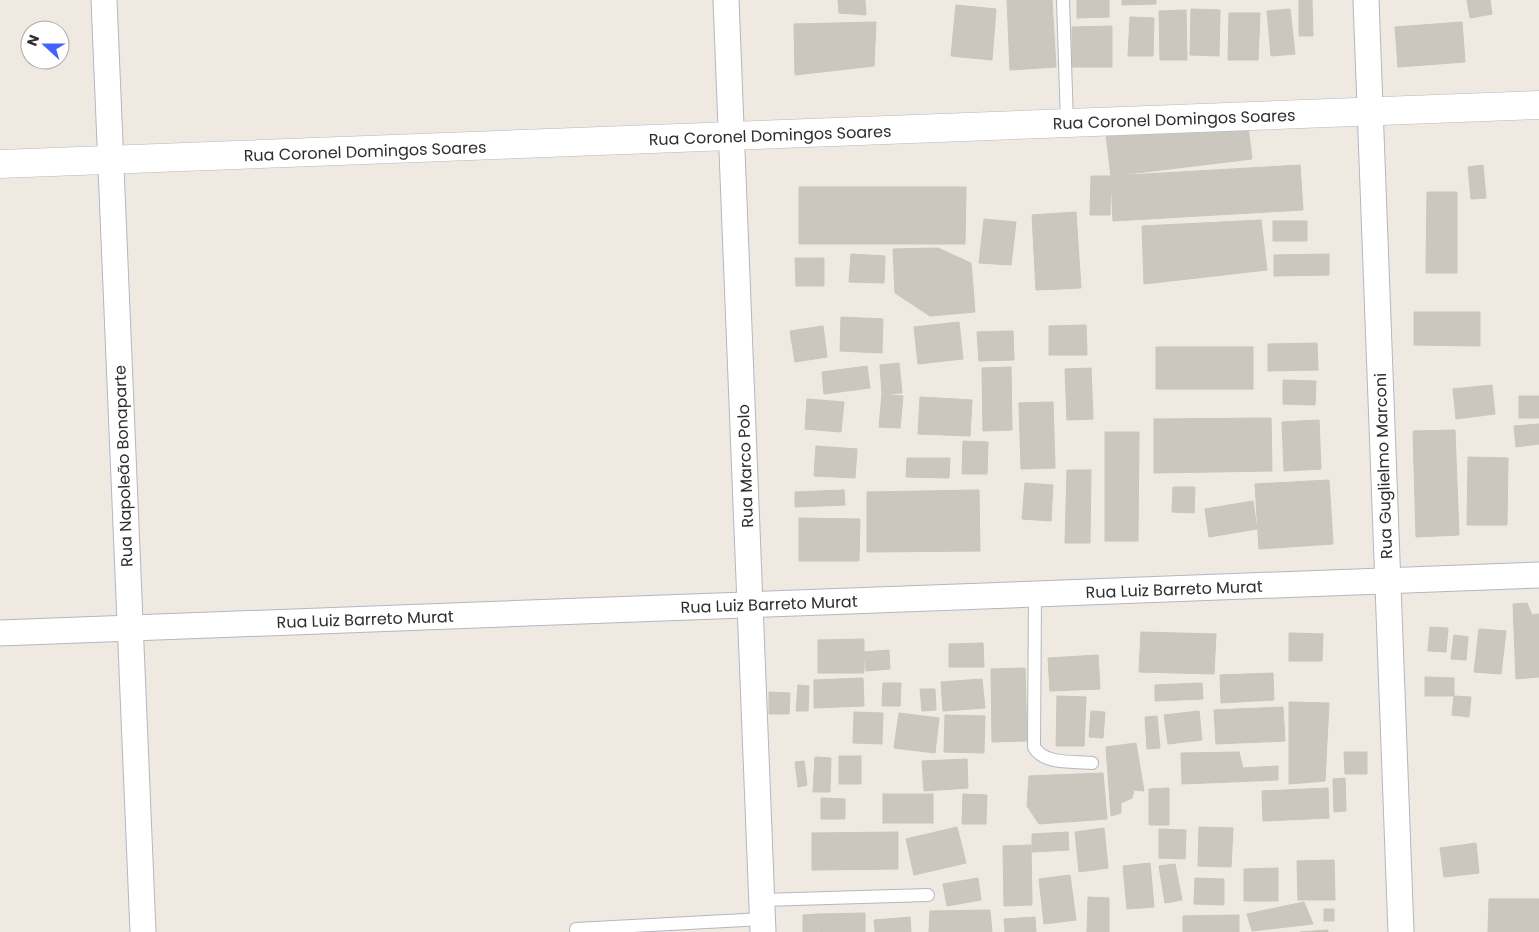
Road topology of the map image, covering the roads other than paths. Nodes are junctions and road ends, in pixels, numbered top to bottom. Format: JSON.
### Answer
{"nodes":[{"id":1,"x":104,"y":0,"type":"edge"},
{"id":2,"x":726,"y":0,"type":"edge"},
{"id":3,"x":1063,"y":0,"type":"edge"},
{"id":4,"x":1366,"y":0,"type":"edge"},
{"id":5,"x":1539,"y":105,"type":"edge"},
{"id":6,"x":1370,"y":112,"type":"junction"},
{"id":7,"x":1068,"y":123,"type":"junction"},
{"id":8,"x":732,"y":136,"type":"junction"},
{"id":9,"x":110,"y":160,"type":"junction"},
{"id":10,"x":0,"y":164,"type":"edge"},
{"id":11,"x":1539,"y":575,"type":"edge"},
{"id":12,"x":1388,"y":580,"type":"junction"},
{"id":13,"x":1035,"y":594,"type":"junction"},
{"id":14,"x":750,"y":604,"type":"junction"},
{"id":15,"x":130,"y":628,"type":"junction"},
{"id":16,"x":0,"y":633,"type":"edge"},
{"id":17,"x":1092,"y":763,"type":"dead end"},
{"id":18,"x":928,"y":895,"type":"dead end"},
{"id":19,"x":763,"y":917,"type":"edge"},
{"id":20,"x":576,"y":929,"type":"dead end"},
{"id":21,"x":143,"y":932,"type":"edge"},
{"id":22,"x":1401,"y":932,"type":"edge"}],
"edges":[{"from":1,"to":9,"type":"street","name":"Rua Napoleão Bonaparte"},
{"from":2,"to":8,"type":"street","name":"Rua Marco Polo"},
{"from":3,"to":7,"type":"lane"},
{"from":4,"to":6,"type":"street","name":"Rua Guglielmo Marconi"},
{"from":5,"to":6,"type":"street","name":"Rua Coronel Domingos Soares"},
{"from":6,"to":7,"type":"street","name":"Rua Coronel Domingos Soares"},
{"from":6,"to":12,"type":"street","name":"Rua Guglielmo Marconi"},
{"from":7,"to":8,"type":"street","name":"Rua Coronel Domingos Soares"},
{"from":8,"to":9,"type":"street","name":"Rua Coronel Domingos Soares"},
{"from":8,"to":14,"type":"street","name":"Rua Marco Polo"},
{"from":9,"to":10,"type":"street","name":"Rua Coronel Domingos Soares"},
{"from":9,"to":15,"type":"street","name":"Rua Napoleão Bonaparte"},
{"from":11,"to":12,"type":"street","name":"Rua Luiz Barreto Murat"},
{"from":12,"to":13,"type":"street","name":"Rua Luiz Barreto Murat"},
{"from":12,"to":22,"type":"street","name":"Rua Guglielmo Marconi"},
{"from":13,"to":14,"type":"street","name":"Rua Luiz Barreto Murat"},
{"from":13,"to":17,"type":"lane"},
{"from":14,"to":15,"type":"street","name":"Rua Luiz Barreto Murat"},
{"from":14,"to":19,"type":"street","name":"Rua Marco Polo"},
{"from":15,"to":16,"type":"street","name":"Rua Luiz Barreto Murat"},
{"from":15,"to":21,"type":"street","name":"Rua Napoleão Bonaparte"},
{"from":18,"to":19,"type":"lane"},
{"from":19,"to":20,"type":"lane"}]}
